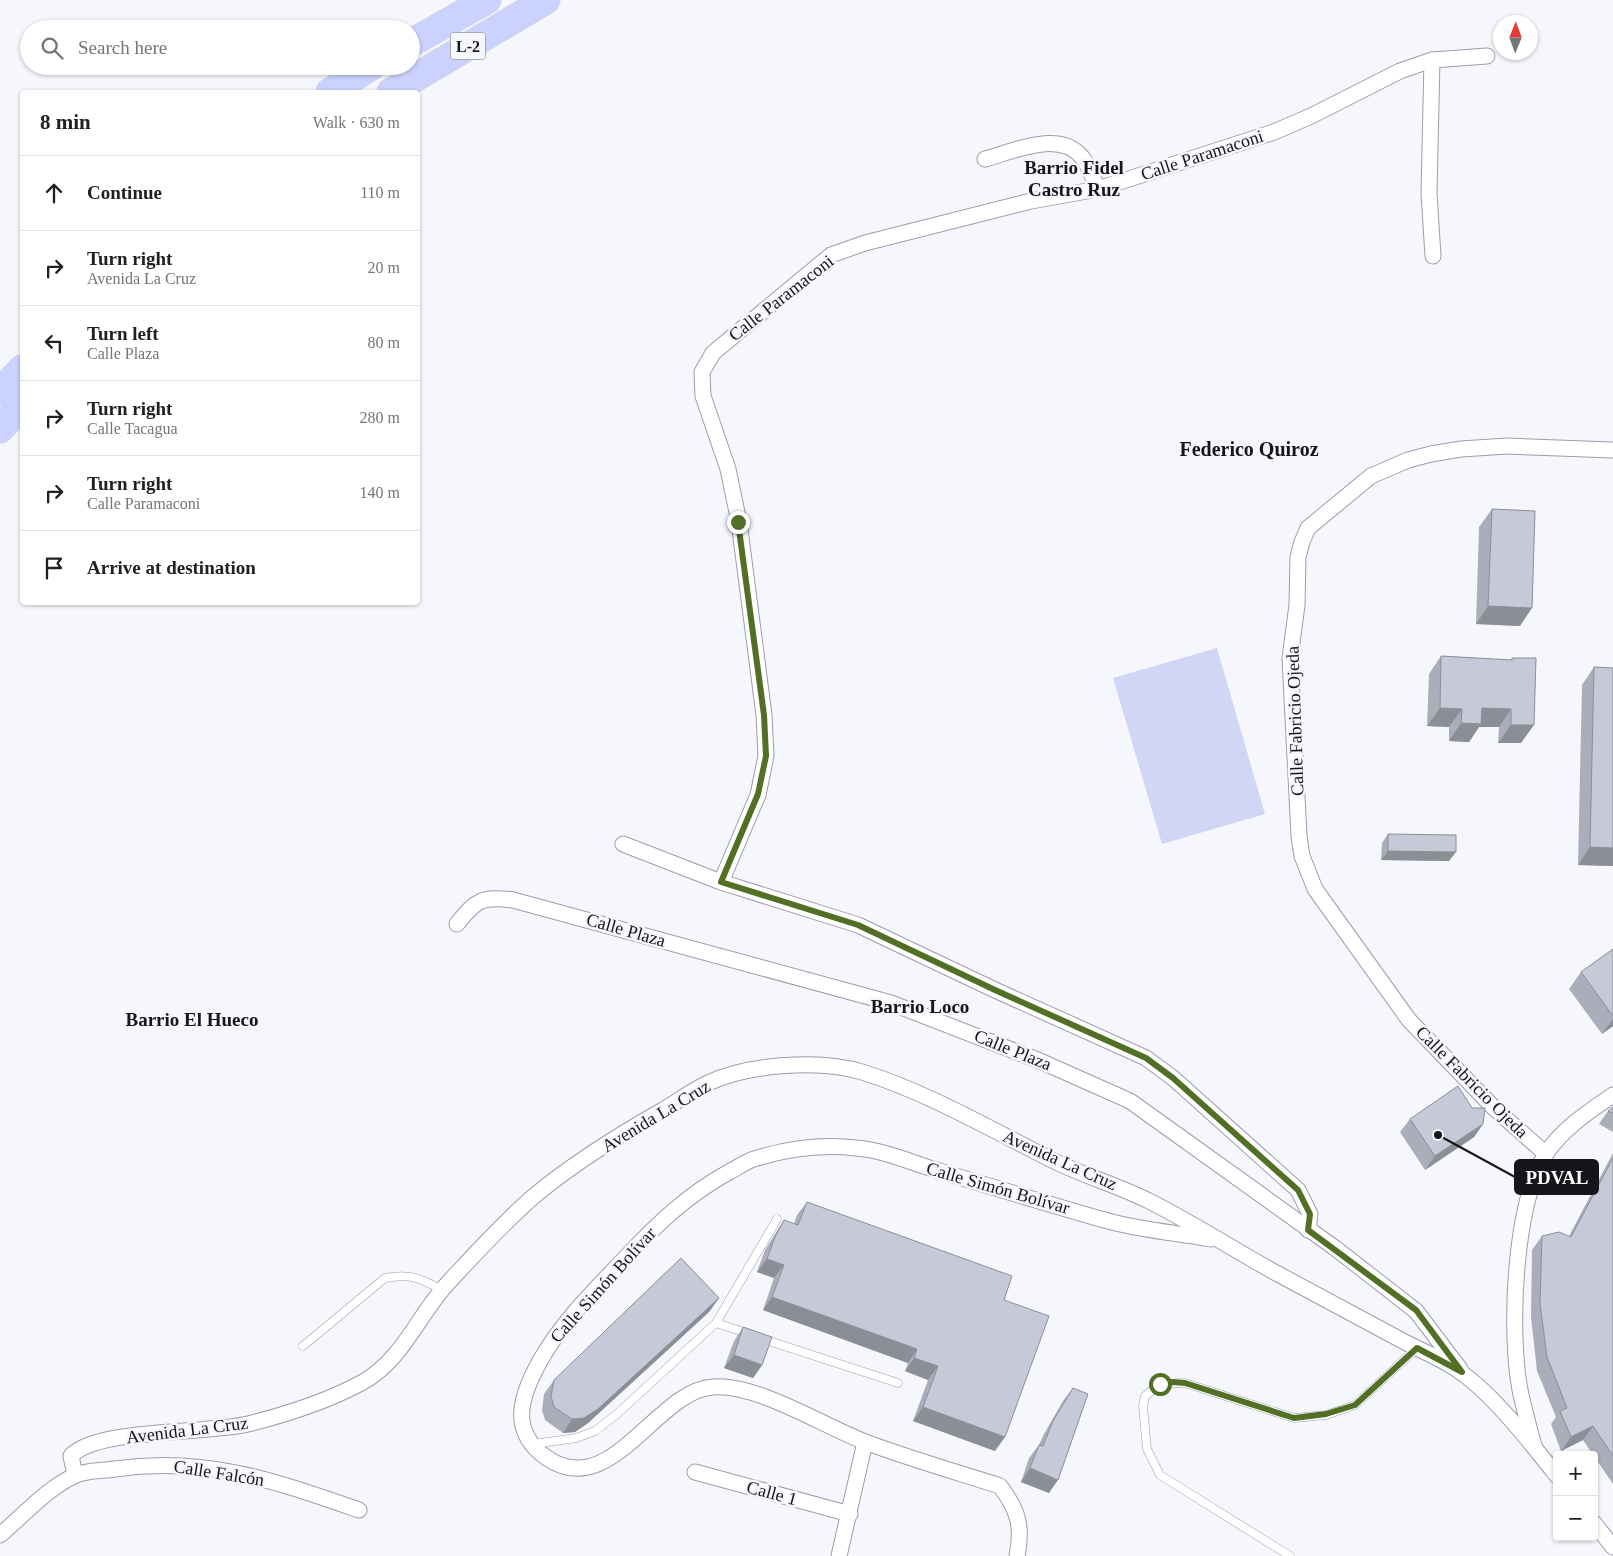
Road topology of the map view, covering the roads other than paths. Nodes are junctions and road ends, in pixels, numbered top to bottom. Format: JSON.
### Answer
{"nodes":[{"id":1,"x":487,"y":0,"type":"edge"},
{"id":2,"x":546,"y":0,"type":"edge"},
{"id":3,"x":420,"y":38,"type":"edge"},
{"id":4,"x":1488,"y":56,"type":"dead end"},
{"id":5,"x":1432,"y":60,"type":"junction"},
{"id":6,"x":357,"y":75,"type":"edge"},
{"id":7,"x":420,"y":75,"type":"edge"},
{"id":8,"x":420,"y":75,"type":"edge"},
{"id":9,"x":333,"y":90,"type":"edge"},
{"id":10,"x":394,"y":90,"type":"edge"},
{"id":11,"x":985,"y":159,"type":"dead end"},
{"id":12,"x":1098,"y":189,"type":"junction"},
{"id":13,"x":1433,"y":256,"type":"dead end"},
{"id":14,"x":20,"y":370,"type":"edge"},
{"id":15,"x":0,"y":392,"type":"edge"},
{"id":16,"x":20,"y":408,"type":"edge"},
{"id":17,"x":0,"y":429,"type":"edge"},
{"id":18,"x":1613,"y":450,"type":"edge"},
{"id":19,"x":623,"y":844,"type":"dead end"},
{"id":20,"x":721,"y":882,"type":"junction"},
{"id":21,"x":457,"y":924,"type":"dead end"},
{"id":22,"x":1613,"y":1095,"type":"edge"},
{"id":23,"x":1546,"y":1154,"type":"junction"},
{"id":24,"x":777,"y":1219,"type":"dead end"},
{"id":25,"x":1308,"y":1230,"type":"junction"},
{"id":26,"x":1219,"y":1240,"type":"junction"},
{"id":27,"x":442,"y":1290,"type":"junction"},
{"id":28,"x":716,"y":1323,"type":"junction"},
{"id":29,"x":303,"y":1346,"type":"dead end"},
{"id":30,"x":1417,"y":1348,"type":"junction"},
{"id":31,"x":1462,"y":1372,"type":"junction"},
{"id":32,"x":898,"y":1383,"type":"dead end"},
{"id":33,"x":865,"y":1442,"type":"junction"},
{"id":34,"x":533,"y":1444,"type":"junction"},
{"id":35,"x":1535,"y":1449,"type":"junction"},
{"id":36,"x":1553,"y":1471,"type":"edge"},
{"id":37,"x":695,"y":1472,"type":"dead end"},
{"id":38,"x":75,"y":1475,"type":"junction"},
{"id":39,"x":359,"y":1510,"type":"dead end"},
{"id":40,"x":850,"y":1514,"type":"junction"},
{"id":41,"x":1598,"y":1529,"type":"edge"},
{"id":42,"x":0,"y":1535,"type":"edge"},
{"id":43,"x":1613,"y":1548,"type":"edge"},
{"id":44,"x":842,"y":1555,"type":"edge"},
{"id":45,"x":1017,"y":1556,"type":"edge"},
{"id":46,"x":1290,"y":1556,"type":"edge"}],
"edges":[{"from":1,"to":3,"type":"highway","number":"L-2"},
{"from":2,"to":8,"type":"highway","number":"L-2"},
{"from":4,"to":5,"type":"street","name":"Calle Paramaconi"},
{"from":5,"to":12,"type":"street","name":"Calle Paramaconi"},
{"from":5,"to":13,"type":"street"},
{"from":6,"to":9,"type":"highway"},
{"from":7,"to":10,"type":"highway","number":"L-2"},
{"from":11,"to":12,"type":"street"},
{"from":12,"to":20,"type":"street","name":"Calle Paramaconi"},
{"from":14,"to":15,"type":"highway"},
{"from":16,"to":17,"type":"highway"},
{"from":18,"to":23,"type":"street","name":"Calle Fabricio Ojeda"},
{"from":19,"to":20,"type":"street"},
{"from":20,"to":25,"type":"street"},
{"from":21,"to":25,"type":"street","name":"Calle Plaza"},
{"from":22,"to":23,"type":"street"},
{"from":23,"to":35,"type":"street"},
{"from":24,"to":28,"type":"lane"},
{"from":25,"to":31,"type":"street","name":"Calle Plaza"},
{"from":26,"to":27,"type":"street","name":"Avenida La Cruz"},
{"from":26,"to":30,"type":"street","name":"Avenida La Cruz"},
{"from":26,"to":34,"type":"street","name":"Calle Simón Bolívar"},
{"from":27,"to":29,"type":"lane"},
{"from":27,"to":38,"type":"street","name":"Avenida La Cruz"},
{"from":28,"to":32,"type":"lane"},
{"from":28,"to":34,"type":"lane"},
{"from":30,"to":31,"type":"street","name":"Avenida La Cruz"},
{"from":30,"to":46,"type":"lane"},
{"from":31,"to":35,"type":"street","name":"Avenida La Cruz"},
{"from":33,"to":34,"type":"street","name":"Calle Simón Bolívar"},
{"from":33,"to":40,"type":"street"},
{"from":33,"to":45,"type":"street","name":"Calle Simón Bolívar"},
{"from":35,"to":36,"type":"street","name":"Avenida La Cruz"},
{"from":37,"to":40,"type":"street","name":"Calle 1"},
{"from":38,"to":39,"type":"street","name":"Calle Falcón"},
{"from":38,"to":42,"type":"street"},
{"from":40,"to":44,"type":"street"},
{"from":41,"to":43,"type":"street"}]}
